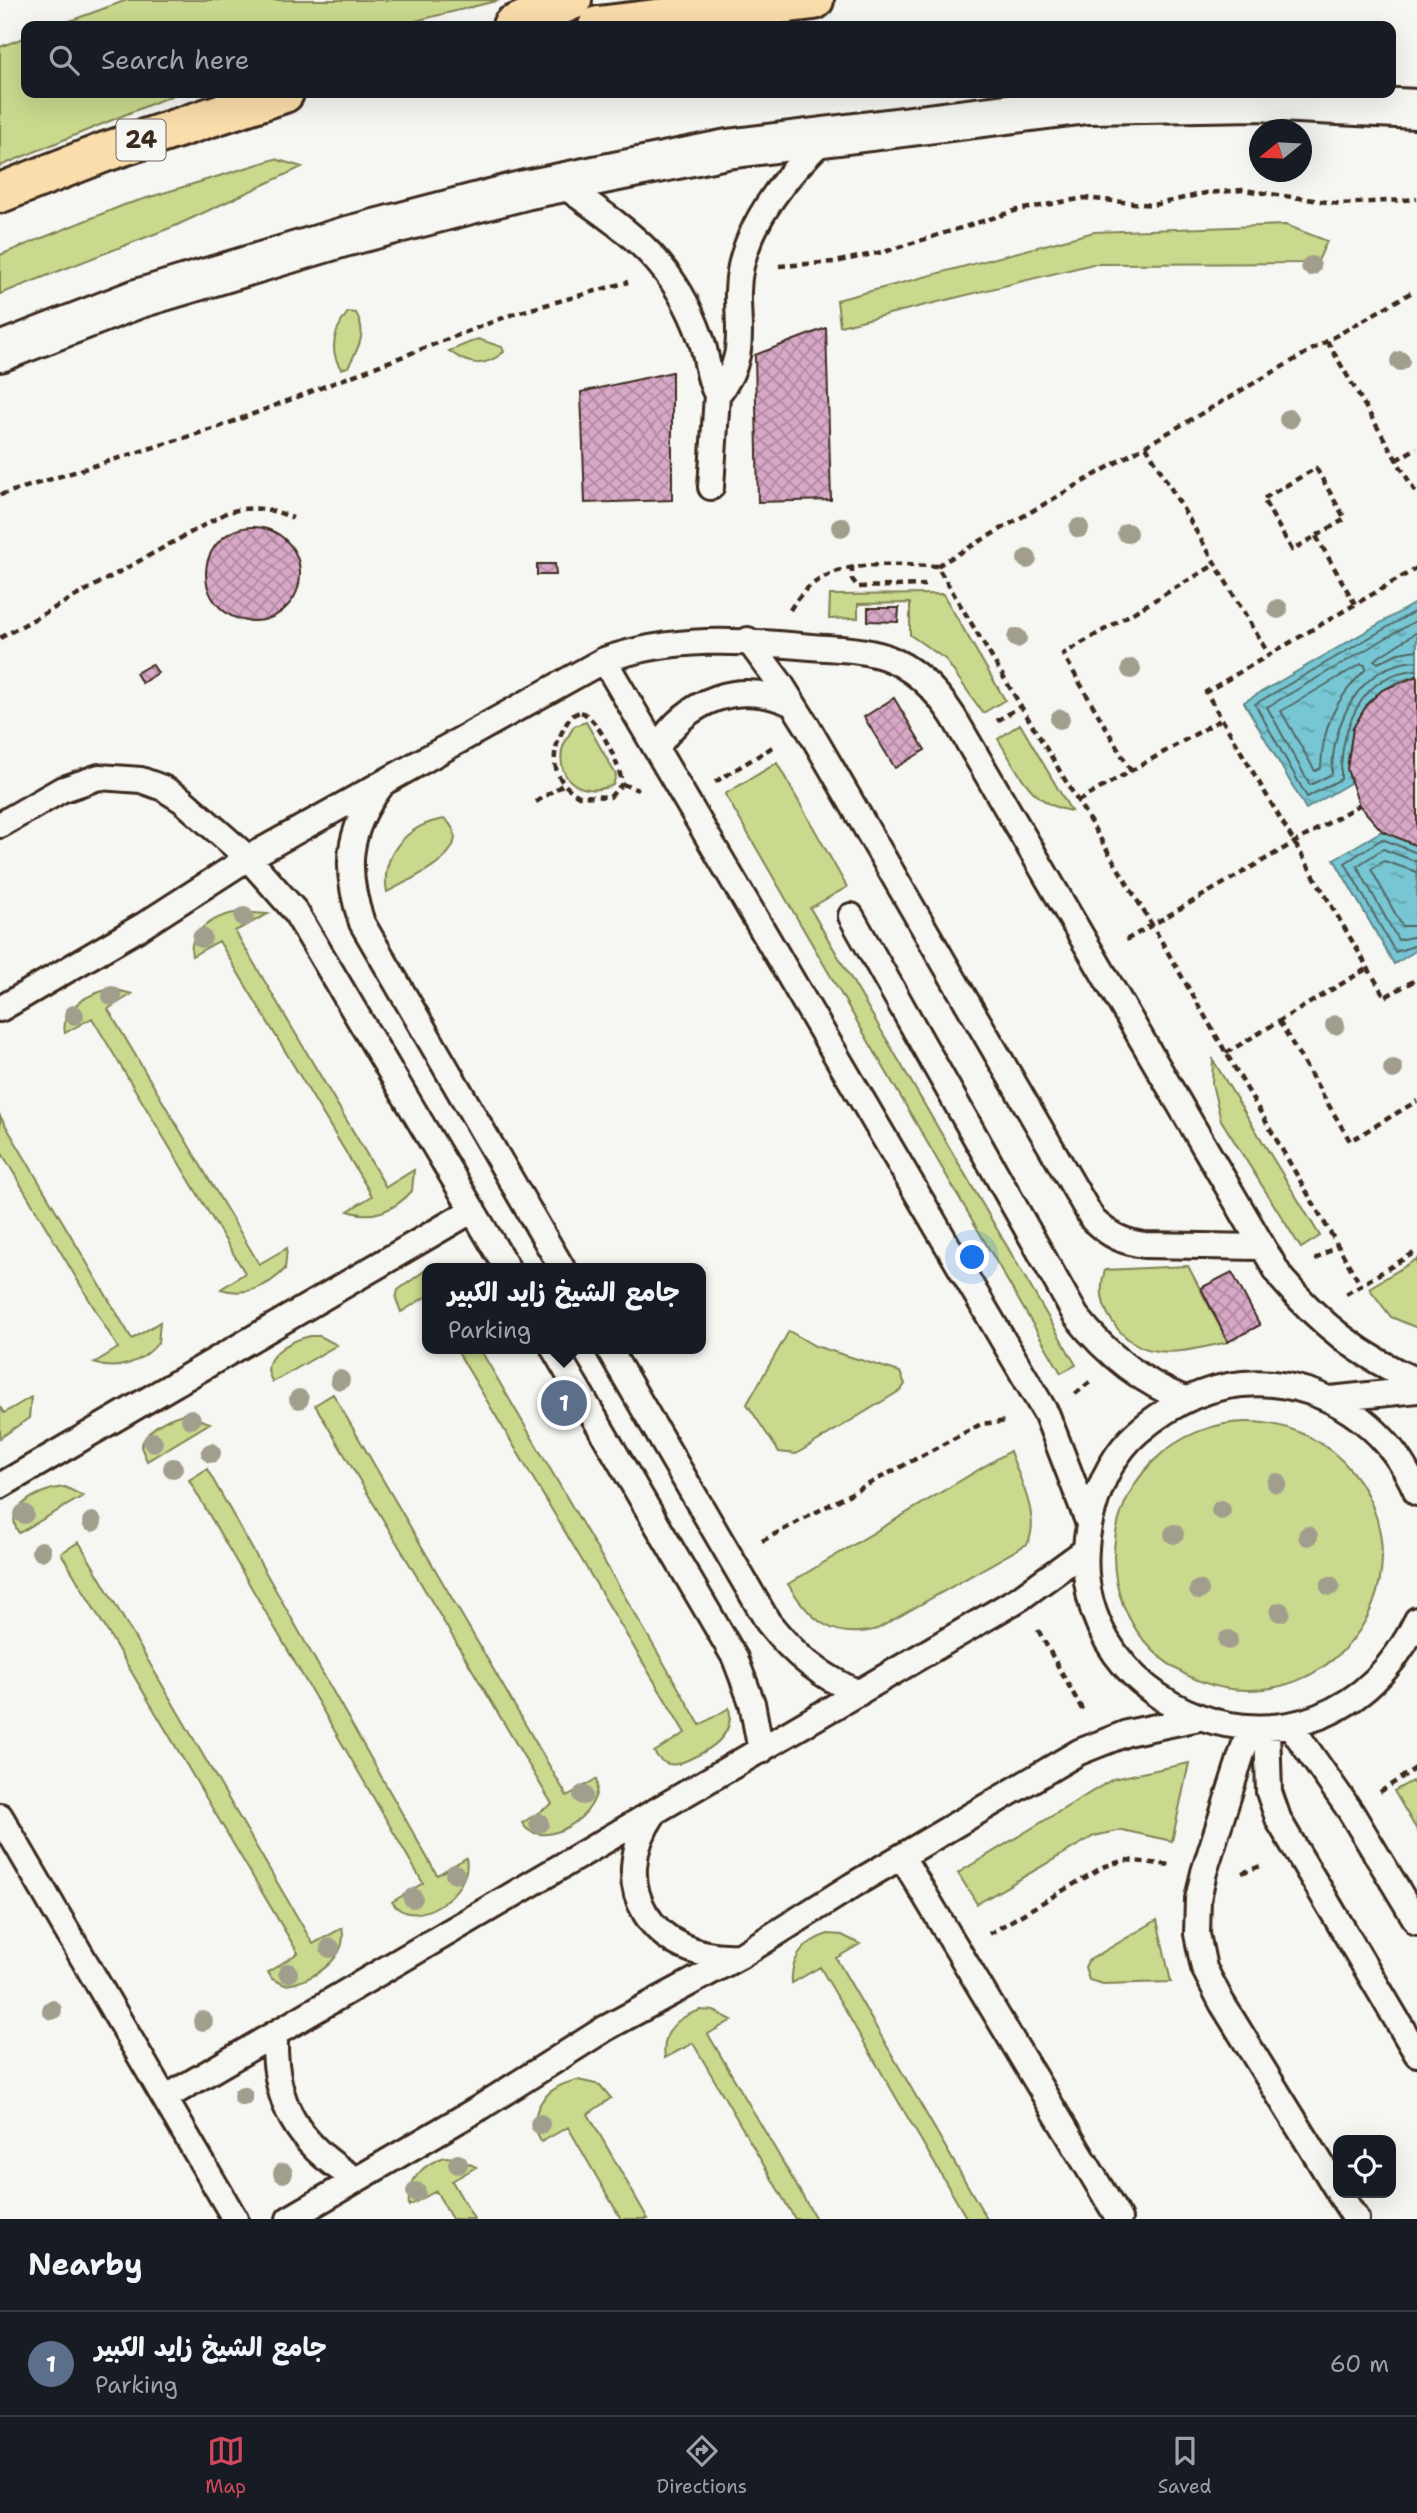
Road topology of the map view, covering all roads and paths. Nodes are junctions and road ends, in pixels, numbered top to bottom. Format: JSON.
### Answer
{"nodes":[{"id":1,"x":572,"y":0,"type":"edge"},
{"id":2,"x":814,"y":0,"type":"edge"},
{"id":3,"x":524,"y":21,"type":"edge"},
{"id":4,"x":640,"y":21,"type":"edge"},
{"id":5,"x":269,"y":98,"type":"edge"},
{"id":6,"x":1417,"y":109,"type":"edge"},
{"id":7,"x":828,"y":134,"type":"junction"},
{"id":8,"x":560,"y":183,"type":"junction"},
{"id":9,"x":0,"y":193,"type":"edge"},
{"id":10,"x":1417,"y":199,"type":"edge"},
{"id":11,"x":741,"y":265,"type":"junction"},
{"id":12,"x":670,"y":273,"type":"junction"},
{"id":13,"x":1412,"y":292,"type":"dead end"},
{"id":14,"x":1327,"y":341,"type":"junction"},
{"id":15,"x":0,"y":352,"type":"edge"},
{"id":16,"x":718,"y":395,"type":"junction"},
{"id":17,"x":1146,"y":446,"type":"junction"},
{"id":18,"x":1417,"y":448,"type":"edge"},
{"id":19,"x":1396,"y":460,"type":"junction"},
{"id":20,"x":711,"y":487,"type":"dead end"},
{"id":21,"x":0,"y":495,"type":"edge"},
{"id":22,"x":1417,"y":495,"type":"edge"},
{"id":23,"x":293,"y":518,"type":"dead end"},
{"id":24,"x":1316,"y":536,"type":"junction"},
{"id":25,"x":1216,"y":564,"type":"junction"},
{"id":26,"x":852,"y":566,"type":"junction"},
{"id":27,"x":937,"y":566,"type":"junction"},
{"id":28,"x":1417,"y":568,"type":"edge"},
{"id":29,"x":925,"y":585,"type":"dead end"},
{"id":30,"x":1355,"y":604,"type":"junction"},
{"id":31,"x":0,"y":638,"type":"edge"},
{"id":32,"x":748,"y":640,"type":"junction"},
{"id":33,"x":778,"y":644,"type":"junction"},
{"id":34,"x":1269,"y":655,"type":"junction"},
{"id":35,"x":604,"y":660,"type":"junction"},
{"id":36,"x":793,"y":704,"type":"junction"},
{"id":37,"x":1222,"y":719,"type":"junction"},
{"id":38,"x":807,"y":726,"type":"junction"},
{"id":39,"x":657,"y":748,"type":"junction"},
{"id":40,"x":1131,"y":771,"type":"junction"},
{"id":41,"x":385,"y":781,"type":"junction"},
{"id":42,"x":564,"y":784,"type":"junction"},
{"id":43,"x":622,"y":785,"type":"junction"},
{"id":44,"x":680,"y":789,"type":"junction"},
{"id":45,"x":1078,"y":801,"type":"junction"},
{"id":46,"x":536,"y":802,"type":"dead end"},
{"id":47,"x":1359,"y":805,"type":"dead end"},
{"id":48,"x":0,"y":825,"type":"edge"},
{"id":49,"x":1295,"y":842,"type":"junction"},
{"id":50,"x":248,"y":858,"type":"junction"},
{"id":51,"x":851,"y":916,"type":"dead end"},
{"id":52,"x":1152,"y":925,"type":"junction"},
{"id":53,"x":1368,"y":968,"type":"junction"},
{"id":54,"x":1417,"y":979,"type":"edge"},
{"id":55,"x":0,"y":1009,"type":"edge"},
{"id":56,"x":1279,"y":1021,"type":"junction"},
{"id":57,"x":1226,"y":1053,"type":"junction"},
{"id":58,"x":1417,"y":1101,"type":"edge"},
{"id":59,"x":473,"y":1210,"type":"junction"},
{"id":60,"x":1338,"y":1245,"type":"junction"},
{"id":61,"x":1261,"y":1247,"type":"junction"},
{"id":62,"x":1417,"y":1251,"type":"edge"},
{"id":63,"x":504,"y":1263,"type":"edge"},
{"id":64,"x":559,"y":1263,"type":"edge"},
{"id":65,"x":1308,"y":1264,"type":"dead end"},
{"id":66,"x":1360,"y":1284,"type":"junction"},
{"id":67,"x":1336,"y":1300,"type":"dead end"},
{"id":68,"x":557,"y":1354,"type":"edge"},
{"id":69,"x":612,"y":1354,"type":"edge"},
{"id":70,"x":1118,"y":1360,"type":"junction"},
{"id":71,"x":1417,"y":1381,"type":"edge"},
{"id":72,"x":1417,"y":1390,"type":"edge"},
{"id":73,"x":1185,"y":1399,"type":"junction"},
{"id":74,"x":1330,"y":1399,"type":"junction"},
{"id":75,"x":1046,"y":1415,"type":"junction"},
{"id":76,"x":0,"y":1486,"type":"edge"},
{"id":77,"x":1417,"y":1493,"type":"edge"},
{"id":78,"x":1089,"y":1524,"type":"junction"},
{"id":79,"x":1086,"y":1550,"type":"junction"},
{"id":80,"x":731,"y":1557,"type":"junction"},
{"id":81,"x":1020,"y":1598,"type":"junction"},
{"id":82,"x":1417,"y":1620,"type":"edge"},
{"id":83,"x":859,"y":1693,"type":"junction"},
{"id":84,"x":1199,"y":1718,"type":"junction"},
{"id":85,"x":1269,"y":1727,"type":"junction"},
{"id":86,"x":1101,"y":1743,"type":"junction"},
{"id":87,"x":761,"y":1751,"type":"junction"},
{"id":88,"x":656,"y":1810,"type":"junction"},
{"id":89,"x":0,"y":1816,"type":"edge"},
{"id":90,"x":902,"y":1857,"type":"junction"},
{"id":91,"x":1417,"y":1922,"type":"edge"},
{"id":92,"x":740,"y":1956,"type":"junction"},
{"id":93,"x":275,"y":2035,"type":"junction"},
{"id":94,"x":1417,"y":2054,"type":"edge"},
{"id":95,"x":165,"y":2098,"type":"junction"},
{"id":96,"x":354,"y":2178,"type":"junction"},
{"id":97,"x":1333,"y":2182,"type":"edge"},
{"id":98,"x":1343,"y":2198,"type":"edge"},
{"id":99,"x":235,"y":2219,"type":"edge"},
{"id":100,"x":289,"y":2219,"type":"edge"},
{"id":101,"x":1119,"y":2219,"type":"edge"},
{"id":102,"x":1356,"y":2219,"type":"edge"}],
"edges":[{"from":1,"to":3,"type":"highway"},
{"from":2,"to":4,"type":"highway"},
{"from":5,"to":9,"type":"highway","number":"24"},
{"from":6,"to":7,"type":"street"},
{"from":7,"to":8,"type":"street"},
{"from":7,"to":11,"type":"lane"},
{"from":8,"to":12,"type":"lane"},
{"from":8,"to":15,"type":"street"},
{"from":10,"to":11,"type":"path"},
{"from":11,"to":16,"type":"lane"},
{"from":12,"to":16,"type":"lane"},
{"from":12,"to":21,"type":"path"},
{"from":13,"to":14,"type":"path"},
{"from":14,"to":17,"type":"path"},
{"from":14,"to":19,"type":"path"},
{"from":16,"to":20,"type":"lane"},
{"from":17,"to":25,"type":"path"},
{"from":17,"to":27,"type":"path"},
{"from":18,"to":19,"type":"path"},
{"from":19,"to":22,"type":"path"},
{"from":23,"to":31,"type":"path"},
{"from":24,"to":24,"type":"path"},
{"from":24,"to":30,"type":"path"},
{"from":25,"to":34,"type":"path"},
{"from":25,"to":40,"type":"path"},
{"from":26,"to":27,"type":"path"},
{"from":26,"to":29,"type":"path"},
{"from":26,"to":33,"type":"path"},
{"from":27,"to":45,"type":"path"},
{"from":28,"to":30,"type":"path"},
{"from":30,"to":34,"type":"path"},
{"from":32,"to":33,"type":"lane"},
{"from":32,"to":35,"type":"lane"},
{"from":32,"to":36,"type":"lane"},
{"from":33,"to":61,"type":"lane"},
{"from":34,"to":37,"type":"path"},
{"from":35,"to":39,"type":"lane"},
{"from":35,"to":41,"type":"lane"},
{"from":36,"to":38,"type":"lane"},
{"from":36,"to":39,"type":"lane"},
{"from":37,"to":40,"type":"path"},
{"from":37,"to":49,"type":"path"},
{"from":38,"to":44,"type":"path"},
{"from":38,"to":61,"type":"lane"},
{"from":39,"to":44,"type":"lane"},
{"from":40,"to":45,"type":"path"},
{"from":41,"to":50,"type":"lane"},
{"from":41,"to":64,"type":"lane"},
{"from":42,"to":43,"type":"path"},
{"from":42,"to":43,"type":"path"},
{"from":42,"to":46,"type":"path"},
{"from":43,"to":44,"type":"path"},
{"from":44,"to":75,"type":"lane"},
{"from":45,"to":52,"type":"path"},
{"from":47,"to":49,"type":"path"},
{"from":48,"to":50,"type":"lane"},
{"from":49,"to":52,"type":"path"},
{"from":49,"to":53,"type":"path"},
{"from":50,"to":55,"type":"lane"},
{"from":50,"to":59,"type":"lane"},
{"from":51,"to":70,"type":"lane"},
{"from":52,"to":57,"type":"path"},
{"from":53,"to":54,"type":"path"},
{"from":53,"to":56,"type":"path"},
{"from":56,"to":57,"type":"path"},
{"from":56,"to":58,"type":"path"},
{"from":57,"to":60,"type":"path"},
{"from":59,"to":63,"type":"lane"},
{"from":59,"to":76,"type":"lane"},
{"from":60,"to":65,"type":"path"},
{"from":60,"to":66,"type":"path"},
{"from":61,"to":71,"type":"lane"},
{"from":62,"to":66,"type":"path"},
{"from":66,"to":67,"type":"path"},
{"from":68,"to":87,"type":"lane"},
{"from":69,"to":80,"type":"lane"},
{"from":70,"to":73,"type":"lane"},
{"from":70,"to":75,"type":"path"},
{"from":72,"to":74,"type":"lane"},
{"from":73,"to":74,"type":"lane"},
{"from":73,"to":78,"type":"lane"},
{"from":74,"to":77,"type":"lane"},
{"from":75,"to":78,"type":"lane"},
{"from":75,"to":80,"type":"path"},
{"from":78,"to":79,"type":"lane"},
{"from":79,"to":81,"type":"lane"},
{"from":79,"to":84,"type":"lane"},
{"from":80,"to":83,"type":"lane"},
{"from":81,"to":83,"type":"lane"},
{"from":81,"to":86,"type":"path"},
{"from":82,"to":85,"type":"lane"},
{"from":83,"to":87,"type":"lane"},
{"from":84,"to":85,"type":"lane"},
{"from":84,"to":86,"type":"lane"},
{"from":85,"to":91,"type":"lane"},
{"from":85,"to":94,"type":"lane"},
{"from":85,"to":97,"type":"lane"},
{"from":86,"to":90,"type":"lane"},
{"from":87,"to":88,"type":"lane"},
{"from":88,"to":92,"type":"lane"},
{"from":88,"to":93,"type":"lane"},
{"from":89,"to":95,"type":"lane"},
{"from":90,"to":92,"type":"lane"},
{"from":90,"to":101,"type":"lane"},
{"from":92,"to":96,"type":"lane"},
{"from":93,"to":95,"type":"lane"},
{"from":93,"to":96,"type":"lane"},
{"from":95,"to":99,"type":"lane"},
{"from":96,"to":100,"type":"lane"},
{"from":98,"to":102,"type":"lane"}]}
